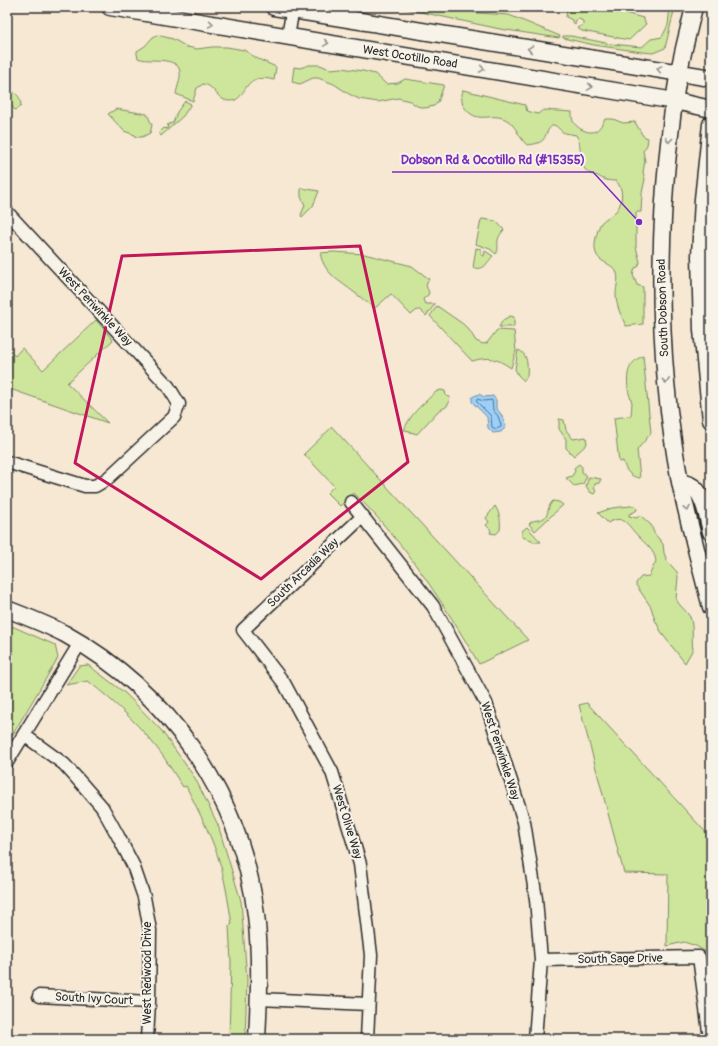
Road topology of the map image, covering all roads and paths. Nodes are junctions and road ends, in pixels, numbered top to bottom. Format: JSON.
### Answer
{"nodes":[{"id":1,"x":110,"y":7,"type":"edge"},
{"id":2,"x":274,"y":7,"type":"edge"},
{"id":3,"x":694,"y":7,"type":"edge"},
{"id":4,"x":293,"y":8,"type":"edge"},
{"id":5,"x":288,"y":37,"type":"junction"},
{"id":6,"x":678,"y":73,"type":"junction"},
{"id":7,"x":711,"y":78,"type":"edge"},
{"id":8,"x":675,"y":101,"type":"junction"},
{"id":9,"x":711,"y":108,"type":"edge"},
{"id":10,"x":711,"y":124,"type":"edge"},
{"id":11,"x":7,"y":212,"type":"edge"},
{"id":12,"x":711,"y":420,"type":"edge"},
{"id":13,"x":7,"y":462,"type":"edge"},
{"id":14,"x":680,"y":483,"type":"junction"},
{"id":15,"x":350,"y":502,"type":"dead end"},
{"id":16,"x":363,"y":516,"type":"junction"},
{"id":17,"x":711,"y":532,"type":"edge"},
{"id":18,"x":711,"y":607,"type":"edge"},
{"id":19,"x":7,"y":609,"type":"edge"},
{"id":20,"x":243,"y":630,"type":"joint"},
{"id":21,"x":80,"y":643,"type":"junction"},
{"id":22,"x":24,"y":736,"type":"junction"},
{"id":23,"x":7,"y":762,"type":"edge"},
{"id":24,"x":541,"y":960,"type":"junction"},
{"id":25,"x":39,"y":996,"type":"dead end"},
{"id":26,"x":259,"y":999,"type":"junction"},
{"id":27,"x":149,"y":1002,"type":"junction"},
{"id":28,"x":368,"y":1004,"type":"junction"},
{"id":29,"x":147,"y":1039,"type":"edge"},
{"id":30,"x":257,"y":1039,"type":"edge"},
{"id":31,"x":367,"y":1039,"type":"edge"},
{"id":32,"x":535,"y":1039,"type":"edge"},
{"id":33,"x":710,"y":1039,"type":"edge"}],
"edges":[{"from":1,"to":5,"type":"main road","name":"West Ocotillo Road","one_way":true},
{"from":2,"to":4,"type":"main road"},
{"from":3,"to":6,"type":"main road","name":"South Dobson Road"},
{"from":4,"to":5,"type":"street"},
{"from":6,"to":4,"type":"main road","one_way":true},
{"from":5,"to":8,"type":"main road","name":"West Ocotillo Road","one_way":true},
{"from":6,"to":7,"type":"main road"},
{"from":6,"to":8,"type":"main road","name":"South Dobson Road"},
{"from":8,"to":9,"type":"main road","name":"West Ocotillo Road"},
{"from":8,"to":14,"type":"main road","name":"South Dobson Road","one_way":true},
{"from":10,"to":12,"type":"main road"},
{"from":11,"to":13,"type":"street","name":"West Periwinkle Way"},
{"from":14,"to":17,"type":"main road"},
{"from":14,"to":18,"type":"main road","name":"South Dobson Road","one_way":true},
{"from":15,"to":16,"type":"street","name":"West Periwinkle Way"},
{"from":16,"to":20,"type":"street","name":"South Arcadia Way"},
{"from":16,"to":24,"type":"street","name":"West Periwinkle Way"},
{"from":19,"to":21,"type":"main road"},
{"from":20,"to":28,"type":"street","name":"West Olive Way"},
{"from":21,"to":22,"type":"street"},
{"from":21,"to":26,"type":"main road"},
{"from":22,"to":23,"type":"street"},
{"from":22,"to":27,"type":"street","name":"West Redwood Drive"},
{"from":24,"to":32,"type":"street","name":"West Periwinkle Way"},
{"from":24,"to":33,"type":"street","name":"South Sage Drive"},
{"from":25,"to":27,"type":"street","name":"South Ivy Court"},
{"from":26,"to":28,"type":"street"},
{"from":26,"to":30,"type":"main road"},
{"from":27,"to":29,"type":"street","name":"West Redwood Drive"},
{"from":28,"to":31,"type":"street","name":"West Olive Way"}]}
